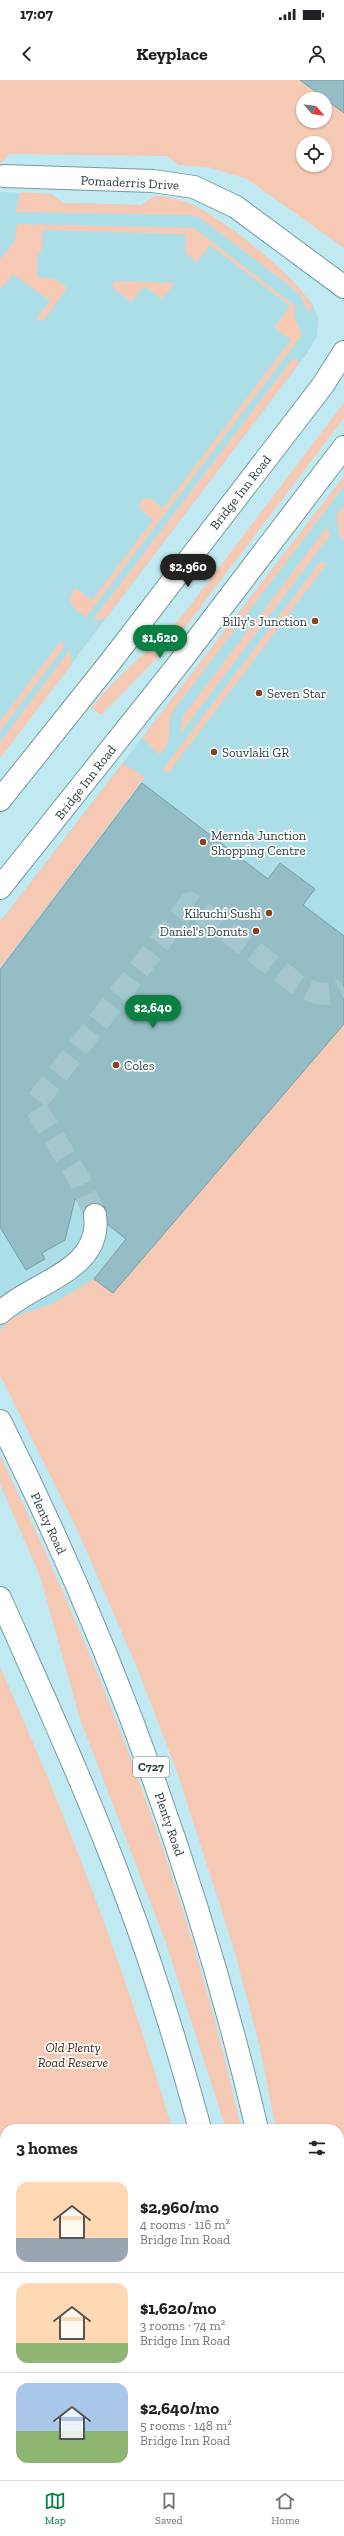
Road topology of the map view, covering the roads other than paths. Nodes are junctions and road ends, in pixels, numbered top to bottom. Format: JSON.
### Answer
{"nodes":[{"id":1,"x":4,"y":176,"type":"dead end"},
{"id":2,"x":344,"y":286,"type":"edge"},
{"id":3,"x":344,"y":352,"type":"edge"},
{"id":4,"x":344,"y":447,"type":"edge"},
{"id":5,"x":0,"y":800,"type":"edge"},
{"id":6,"x":0,"y":888,"type":"edge"},
{"id":7,"x":95,"y":1215,"type":"tunnel mouth"},
{"id":8,"x":0,"y":1292,"type":"edge"},
{"id":9,"x":26,"y":1294,"type":"junction"},
{"id":10,"x":0,"y":1314,"type":"edge"},
{"id":11,"x":0,"y":1421,"type":"edge"},
{"id":12,"x":0,"y":1598,"type":"edge"},
{"id":13,"x":199,"y":2124,"type":"edge"},
{"id":14,"x":256,"y":2124,"type":"edge"}],
"edges":[{"from":1,"to":2,"type":"main road","name":"Pomaderris Drive"},
{"from":3,"to":5,"type":"main road","name":"Bridge Inn Road"},
{"from":4,"to":6,"type":"main road","name":"Bridge Inn Road"},
{"from":7,"to":9,"type":"main road"},
{"from":8,"to":9,"type":"main road"},
{"from":9,"to":10,"type":"main road"},
{"from":11,"to":14,"type":"main road","name":"Plenty Road","number":"C727"},
{"from":12,"to":13,"type":"main road"}]}
